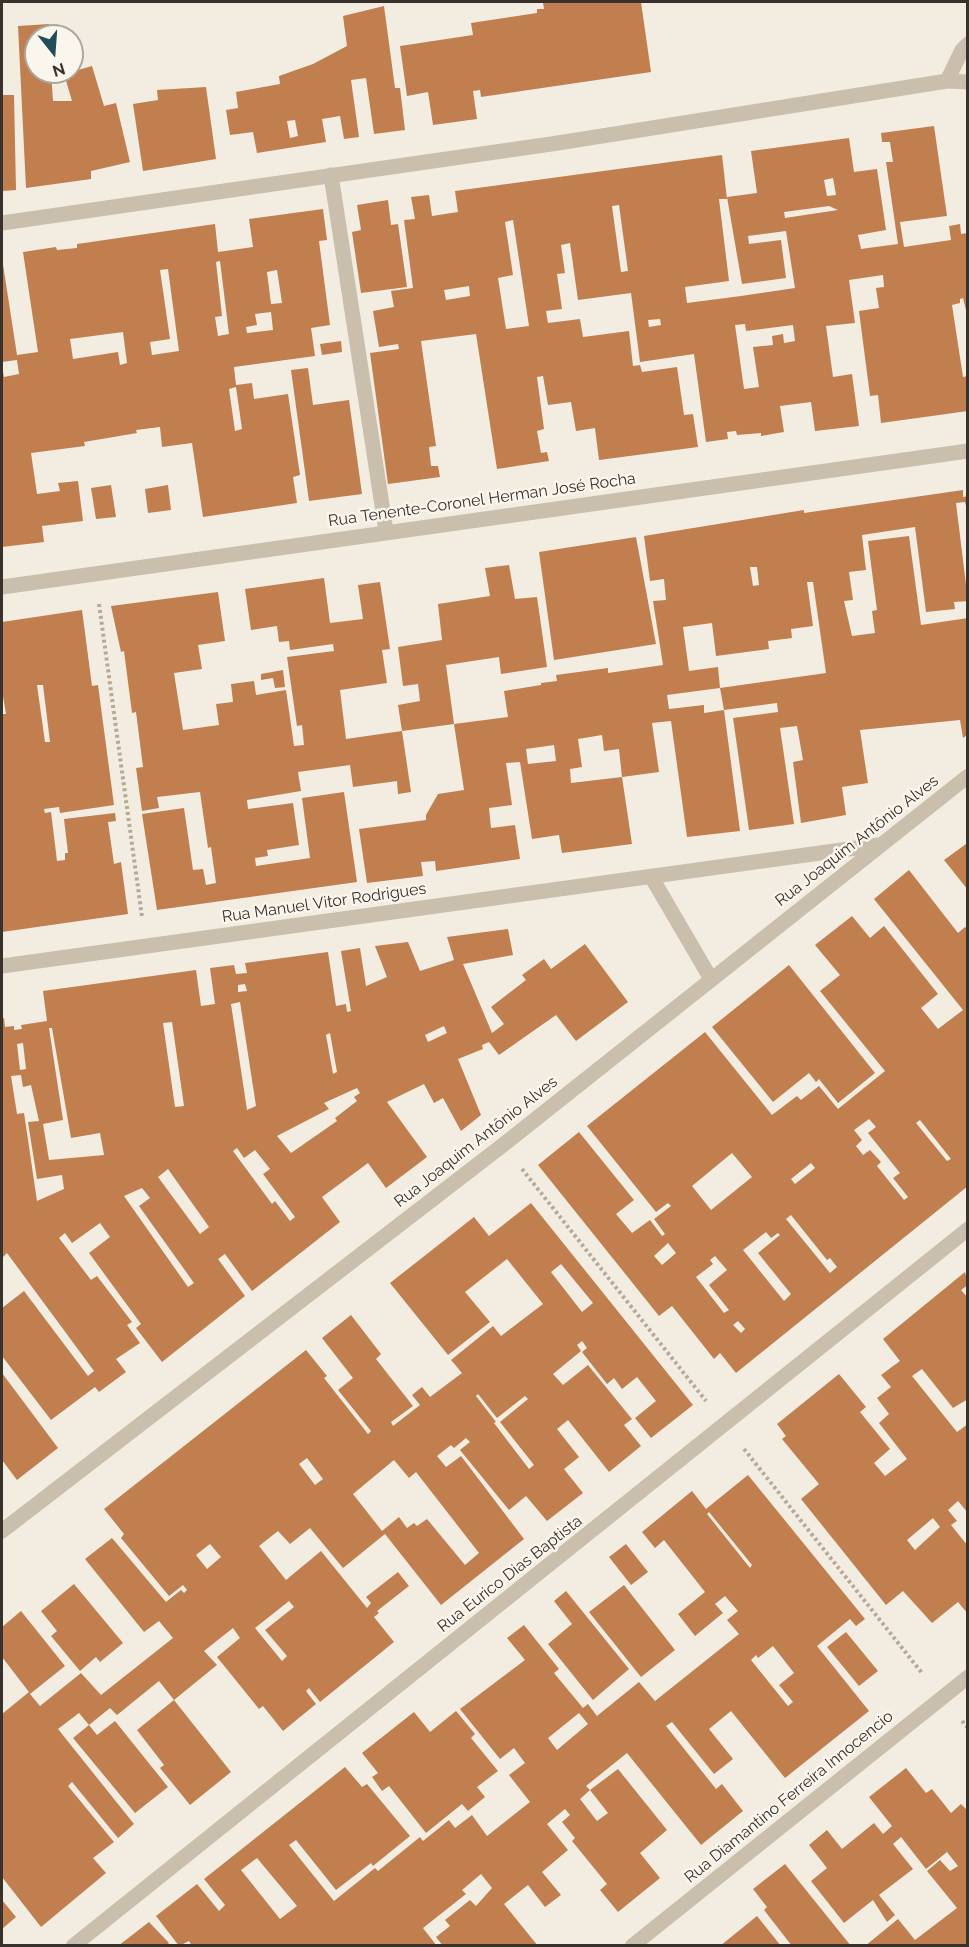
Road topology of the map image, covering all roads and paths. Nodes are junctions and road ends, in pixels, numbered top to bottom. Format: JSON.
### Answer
{"nodes":[{"id":1,"x":968,"y":44,"type":"edge"},
{"id":2,"x":947,"y":81,"type":"junction"},
{"id":3,"x":968,"y":82,"type":"edge"},
{"id":4,"x":331,"y":175,"type":"junction"},
{"id":5,"x":2,"y":223,"type":"edge"},
{"id":6,"x":968,"y":451,"type":"edge"},
{"id":7,"x":386,"y":531,"type":"junction"},
{"id":8,"x":94,"y":573,"type":"junction"},
{"id":9,"x":2,"y":587,"type":"edge"},
{"id":10,"x":968,"y":776,"type":"edge"},
{"id":11,"x":881,"y":845,"type":"junction"},
{"id":12,"x":652,"y":878,"type":"junction"},
{"id":13,"x":146,"y":945,"type":"junction"},
{"id":14,"x":2,"y":966,"type":"edge"},
{"id":15,"x":711,"y":979,"type":"junction"},
{"id":16,"x":968,"y":1229,"type":"edge"},
{"id":17,"x":2,"y":1531,"type":"edge"},
{"id":18,"x":968,"y":1677,"type":"edge"},
{"id":19,"x":73,"y":1946,"type":"edge"},
{"id":20,"x":632,"y":1946,"type":"edge"}],
"edges":[{"from":1,"to":2,"type":"street"},
{"from":2,"to":3,"type":"street"},
{"from":2,"to":4,"type":"street"},
{"from":4,"to":5,"type":"street"},
{"from":4,"to":7,"type":"street"},
{"from":6,"to":7,"type":"street","name":"Rua Tenente-Coronel Herman José Rocha"},
{"from":7,"to":8,"type":"street","name":"Rua Tenente-Coronel Herman José Rocha"},
{"from":8,"to":9,"type":"street","name":"Rua Tenente-Coronel Herman José Rocha"},
{"from":8,"to":13,"type":"path"},
{"from":10,"to":11,"type":"street","name":"Rua Joaquim Antônio Alves"},
{"from":11,"to":12,"type":"street","name":"Rua Manuel Vitor Rodrigues"},
{"from":11,"to":15,"type":"street","name":"Rua Joaquim Antônio Alves"},
{"from":12,"to":13,"type":"street","name":"Rua Manuel Vitor Rodrigues"},
{"from":12,"to":15,"type":"street"},
{"from":13,"to":14,"type":"street","name":"Rua Manuel Vitor Rodrigues"},
{"from":15,"to":17,"type":"street","name":"Rua Joaquim Antônio Alves"},
{"from":16,"to":19,"type":"street","name":"Rua Eurico Dias Baptista"},
{"from":18,"to":20,"type":"street","name":"Rua Diamantino Ferreira Innocencio"}]}
